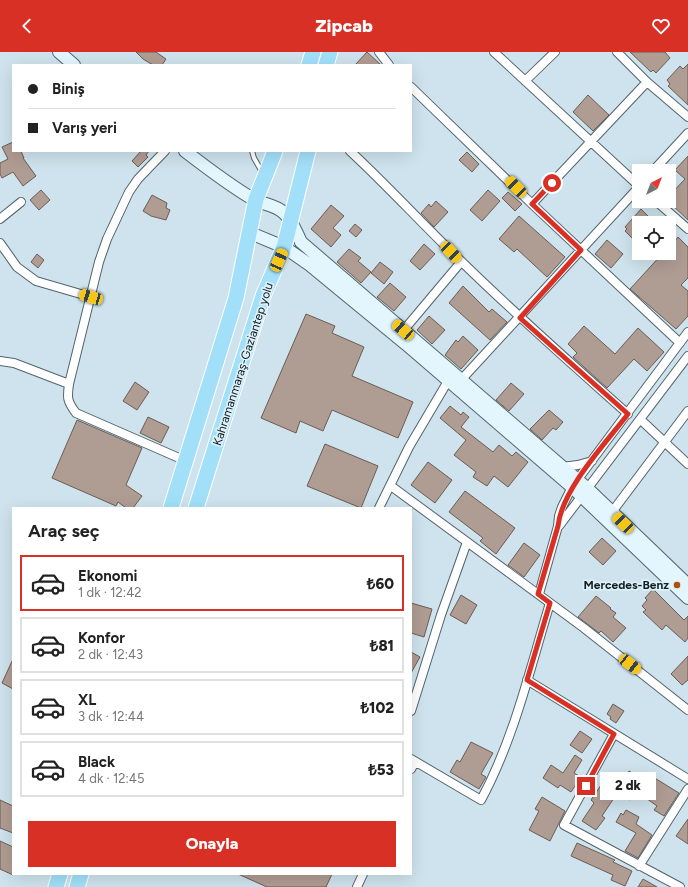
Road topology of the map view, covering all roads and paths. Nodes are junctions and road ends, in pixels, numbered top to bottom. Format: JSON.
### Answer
{"nodes":[{"id":1,"x":59,"y":52,"type":"edge"},
{"id":2,"x":312,"y":52,"type":"edge"},
{"id":3,"x":330,"y":52,"type":"edge"},
{"id":4,"x":380,"y":52,"type":"edge"},
{"id":5,"x":494,"y":52,"type":"edge"},
{"id":6,"x":555,"y":52,"type":"edge"},
{"id":7,"x":617,"y":52,"type":"edge"},
{"id":8,"x":73,"y":64,"type":"edge"},
{"id":9,"x":309,"y":64,"type":"edge"},
{"id":10,"x":326,"y":64,"type":"edge"},
{"id":11,"x":388,"y":64,"type":"edge"},
{"id":12,"x":525,"y":81,"type":"junction"},
{"id":13,"x":647,"y":82,"type":"junction"},
{"id":14,"x":412,"y":88,"type":"edge"},
{"id":15,"x":688,"y":117,"type":"edge"},
{"id":16,"x":688,"y":133,"type":"edge"},
{"id":17,"x":591,"y":143,"type":"junction"},
{"id":18,"x":164,"y":152,"type":"edge"},
{"id":19,"x":186,"y":152,"type":"edge"},
{"id":20,"x":252,"y":152,"type":"edge"},
{"id":21,"x":275,"y":152,"type":"edge"},
{"id":22,"x":308,"y":152,"type":"edge"},
{"id":23,"x":351,"y":152,"type":"edge"},
{"id":24,"x":659,"y":164,"type":"edge"},
{"id":25,"x":265,"y":177,"type":"junction"},
{"id":26,"x":632,"y":180,"type":"edge"},
{"id":27,"x":632,"y":194,"type":"edge"},
{"id":28,"x":256,"y":200,"type":"junction"},
{"id":29,"x":21,"y":202,"type":"dead end"},
{"id":30,"x":532,"y":204,"type":"junction"},
{"id":31,"x":664,"y":208,"type":"edge"},
{"id":32,"x":0,"y":219,"type":"edge"},
{"id":33,"x":291,"y":222,"type":"junction"},
{"id":34,"x":688,"y":229,"type":"edge"},
{"id":35,"x":248,"y":232,"type":"junction"},
{"id":36,"x":0,"y":243,"type":"edge"},
{"id":37,"x":284,"y":247,"type":"junction"},
{"id":38,"x":581,"y":250,"type":"junction"},
{"id":39,"x":461,"y":262,"type":"junction"},
{"id":40,"x":91,"y":297,"type":"junction"},
{"id":41,"x":520,"y":318,"type":"junction"},
{"id":42,"x":383,"y":319,"type":"junction"},
{"id":43,"x":403,"y":330,"type":"junction"},
{"id":44,"x":688,"y":332,"type":"edge"},
{"id":45,"x":680,"y":343,"type":"junction"},
{"id":46,"x":688,"y":356,"type":"edge"},
{"id":47,"x":0,"y":361,"type":"edge"},
{"id":48,"x":461,"y":380,"type":"junction"},
{"id":49,"x":448,"y":381,"type":"junction"},
{"id":50,"x":69,"y":384,"type":"junction"},
{"id":51,"x":688,"y":411,"type":"edge"},
{"id":52,"x":628,"y":414,"type":"junction"},
{"id":53,"x":641,"y":420,"type":"junction"},
{"id":54,"x":665,"y":442,"type":"junction"},
{"id":55,"x":186,"y":461,"type":"junction"},
{"id":56,"x":592,"y":461,"type":"junction"},
{"id":57,"x":688,"y":464,"type":"edge"},
{"id":58,"x":562,"y":467,"type":"junction"},
{"id":59,"x":575,"y":484,"type":"junction"},
{"id":60,"x":391,"y":486,"type":"junction"},
{"id":61,"x":585,"y":493,"type":"junction"},
{"id":62,"x":171,"y":507,"type":"edge"},
{"id":63,"x":196,"y":507,"type":"edge"},
{"id":64,"x":380,"y":507,"type":"edge"},
{"id":65,"x":612,"y":512,"type":"junction"},
{"id":66,"x":558,"y":526,"type":"junction"},
{"id":67,"x":467,"y":542,"type":"junction"},
{"id":68,"x":688,"y":585,"type":"edge"},
{"id":69,"x":538,"y":594,"type":"junction"},
{"id":70,"x":688,"y":598,"type":"edge"},
{"id":71,"x":550,"y":603,"type":"junction"},
{"id":72,"x":527,"y":680,"type":"junction"},
{"id":73,"x":412,"y":708,"type":"edge"},
{"id":74,"x":688,"y":710,"type":"edge"},
{"id":75,"x":614,"y":734,"type":"junction"},
{"id":76,"x":412,"y":763,"type":"edge"},
{"id":77,"x":687,"y":775,"type":"edge"},
{"id":78,"x":688,"y":789,"type":"edge"},
{"id":79,"x":639,"y":866,"type":"junction"},
{"id":80,"x":60,"y":875,"type":"edge"},
{"id":81,"x":81,"y":875,"type":"edge"},
{"id":82,"x":363,"y":875,"type":"edge"},
{"id":83,"x":56,"y":887,"type":"edge"},
{"id":84,"x":77,"y":887,"type":"edge"},
{"id":85,"x":357,"y":887,"type":"edge"},
{"id":86,"x":680,"y":887,"type":"edge"}],
"edges":[{"from":1,"to":8,"type":"street"},
{"from":2,"to":9,"type":"highway"},
{"from":3,"to":10,"type":"highway"},
{"from":4,"to":11,"type":"street"},
{"from":5,"to":12,"type":"street"},
{"from":6,"to":12,"type":"street"},
{"from":7,"to":13,"type":"street"},
{"from":12,"to":17,"type":"street"},
{"from":13,"to":15,"type":"street"},
{"from":13,"to":17,"type":"street"},
{"from":14,"to":30,"type":"street"},
{"from":16,"to":24,"type":"street"},
{"from":17,"to":26,"type":"street"},
{"from":17,"to":30,"type":"street"},
{"from":18,"to":40,"type":"street"},
{"from":19,"to":28,"type":"street"},
{"from":20,"to":25,"type":"lane"},
{"from":21,"to":25,"type":"highway","name":"Kahramanmaraş-Gaziantep yolu"},
{"from":22,"to":33,"type":"highway","name":"Kahramanmaraş-Gaziantep yolu"},
{"from":23,"to":39,"type":"street"},
{"from":25,"to":28,"type":"highway","name":"Kahramanmaraş-Gaziantep yolu"},
{"from":27,"to":38,"type":"street"},
{"from":28,"to":33,"type":"street"},
{"from":28,"to":35,"type":"highway","name":"Kahramanmaraş-Gaziantep yolu"},
{"from":29,"to":32,"type":"street"},
{"from":30,"to":38,"type":"street"},
{"from":31,"to":34,"type":"street"},
{"from":33,"to":37,"type":"highway","name":"Kahramanmaraş-Gaziantep yolu"},
{"from":33,"to":42,"type":"street"},
{"from":35,"to":37,"type":"street"},
{"from":35,"to":55,"type":"highway","name":"Kahramanmaraş-Gaziantep yolu"},
{"from":36,"to":40,"type":"street"},
{"from":37,"to":42,"type":"street"},
{"from":37,"to":63,"type":"highway","name":"Kahramanmaraş-Gaziantep yolu"},
{"from":38,"to":41,"type":"street"},
{"from":38,"to":45,"type":"street"},
{"from":39,"to":41,"type":"street"},
{"from":39,"to":43,"type":"street"},
{"from":40,"to":50,"type":"street"},
{"from":41,"to":48,"type":"street"},
{"from":41,"to":52,"type":"street"},
{"from":42,"to":43,"type":"street"},
{"from":42,"to":49,"type":"street"},
{"from":43,"to":48,"type":"street"},
{"from":44,"to":45,"type":"street"},
{"from":45,"to":52,"type":"street"},
{"from":46,"to":53,"type":"street"},
{"from":47,"to":50,"type":"street"},
{"from":48,"to":58,"type":"street"},
{"from":49,"to":59,"type":"street"},
{"from":49,"to":60,"type":"street"},
{"from":50,"to":55,"type":"street"},
{"from":51,"to":54,"type":"street"},
{"from":52,"to":56,"type":"street"},
{"from":53,"to":54,"type":"street"},
{"from":53,"to":61,"type":"street"},
{"from":54,"to":57,"type":"street"},
{"from":54,"to":65,"type":"street"},
{"from":55,"to":62,"type":"highway","name":"Kahramanmaraş-Gaziantep yolu"},
{"from":56,"to":58,"type":"street"},
{"from":56,"to":59,"type":"street"},
{"from":58,"to":59,"type":"street"},
{"from":59,"to":61,"type":"street"},
{"from":59,"to":66,"type":"street"},
{"from":60,"to":64,"type":"street"},
{"from":60,"to":67,"type":"street"},
{"from":61,"to":65,"type":"street"},
{"from":61,"to":66,"type":"street"},
{"from":61,"to":70,"type":"street"},
{"from":65,"to":68,"type":"street"},
{"from":66,"to":69,"type":"street"},
{"from":67,"to":69,"type":"street"},
{"from":67,"to":73,"type":"street"},
{"from":69,"to":71,"type":"street"},
{"from":71,"to":72,"type":"street"},
{"from":71,"to":74,"type":"street"},
{"from":72,"to":75,"type":"street"},
{"from":72,"to":76,"type":"street"},
{"from":75,"to":77,"type":"street"},
{"from":75,"to":79,"type":"street"},
{"from":78,"to":79,"type":"street"},
{"from":79,"to":86,"type":"street"},
{"from":80,"to":83,"type":"highway"},
{"from":81,"to":84,"type":"highway"},
{"from":82,"to":85,"type":"street"}]}
